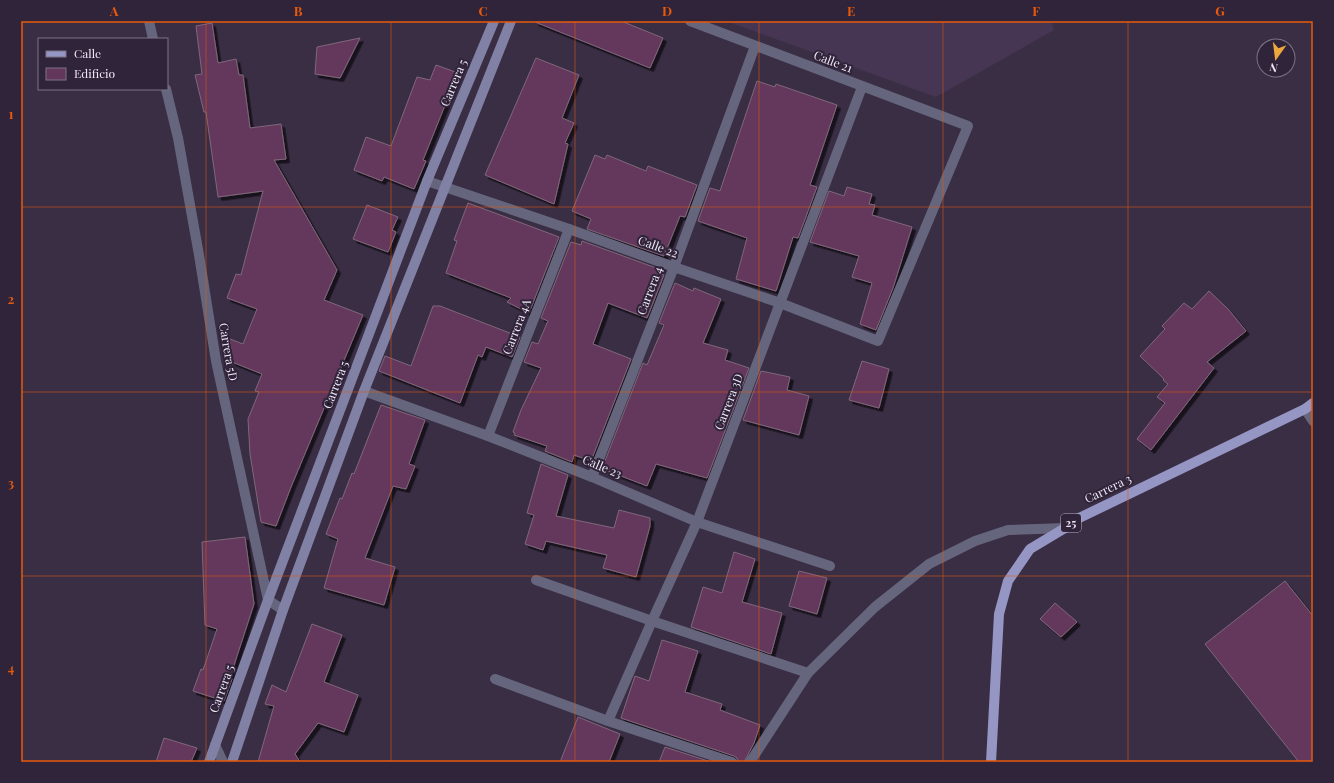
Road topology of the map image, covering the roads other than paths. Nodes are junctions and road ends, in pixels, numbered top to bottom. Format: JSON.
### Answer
{"nodes":[{"id":1,"x":149,"y":21,"type":"edge"},
{"id":2,"x":494,"y":21,"type":"edge"},
{"id":3,"x":511,"y":21,"type":"edge"},
{"id":4,"x":690,"y":21,"type":"edge"},
{"id":5,"x":154,"y":38,"type":"edge"},
{"id":6,"x":755,"y":46,"type":"junction"},
{"id":7,"x":862,"y":87,"type":"junction"},
{"id":8,"x":166,"y":90,"type":"edge"},
{"id":9,"x":427,"y":181,"type":"junction"},
{"id":10,"x":444,"y":188,"type":"junction"},
{"id":11,"x":570,"y":228,"type":"junction"},
{"id":12,"x":674,"y":267,"type":"junction"},
{"id":13,"x":780,"y":303,"type":"junction"},
{"id":14,"x":878,"y":341,"type":"joint"},
{"id":15,"x":364,"y":390,"type":"junction"},
{"id":16,"x":1309,"y":406,"type":"edge"},
{"id":17,"x":1313,"y":421,"type":"edge"},
{"id":18,"x":488,"y":436,"type":"junction"},
{"id":19,"x":592,"y":477,"type":"junction"},
{"id":20,"x":696,"y":522,"type":"junction"},
{"id":21,"x":1065,"y":528,"type":"junction"},
{"id":22,"x":830,"y":566,"type":"dead end"},
{"id":23,"x":536,"y":580,"type":"dead end"},
{"id":24,"x":268,"y":600,"type":"junction"},
{"id":25,"x":283,"y":610,"type":"junction"},
{"id":26,"x":652,"y":621,"type":"junction"},
{"id":27,"x":808,"y":673,"type":"junction"},
{"id":28,"x":495,"y":679,"type":"dead end"},
{"id":29,"x":608,"y":721,"type":"junction"},
{"id":30,"x":215,"y":745,"type":"junction"},
{"id":31,"x":209,"y":762,"type":"edge"},
{"id":32,"x":223,"y":762,"type":"edge"},
{"id":33,"x":232,"y":762,"type":"edge"},
{"id":34,"x":732,"y":762,"type":"edge"},
{"id":35,"x":750,"y":762,"type":"edge"},
{"id":36,"x":991,"y":762,"type":"edge"}],
"edges":[{"from":1,"to":5,"type":"street"},
{"from":2,"to":9,"type":"street","name":"Carrera 5"},
{"from":3,"to":10,"type":"street"},
{"from":4,"to":6,"type":"street","name":"Calle 21"},
{"from":6,"to":7,"type":"street","name":"Calle 21"},
{"from":6,"to":12,"type":"street","name":"Carrera 4"},
{"from":7,"to":13,"type":"street","name":"Carrera 3D"},
{"from":7,"to":14,"type":"street","name":"Calle 21"},
{"from":8,"to":24,"type":"street","name":"Carrera 5D"},
{"from":9,"to":10,"type":"street","name":"Calle 22"},
{"from":9,"to":24,"type":"street","name":"Carrera 5"},
{"from":10,"to":11,"type":"street","name":"Calle 22"},
{"from":10,"to":15,"type":"street"},
{"from":11,"to":12,"type":"street","name":"Calle 22"},
{"from":11,"to":18,"type":"street","name":"Carrera 4A"},
{"from":12,"to":13,"type":"street","name":"Calle 22"},
{"from":12,"to":19,"type":"street","name":"Carrera 4"},
{"from":13,"to":14,"type":"street","name":"Calle 22"},
{"from":13,"to":20,"type":"street","name":"Carrera 3D"},
{"from":15,"to":18,"type":"street","name":"Calle 23"},
{"from":15,"to":25,"type":"street"},
{"from":16,"to":17,"type":"street"},
{"from":16,"to":21,"type":"main road","name":"Carrera 3","number":"25"},
{"from":18,"to":19,"type":"street","name":"Calle 23"},
{"from":19,"to":20,"type":"street","name":"Calle 23"},
{"from":20,"to":22,"type":"street","name":"Calle 23"},
{"from":20,"to":26,"type":"street","name":"Carrera 3D"},
{"from":21,"to":27,"type":"street"},
{"from":21,"to":36,"type":"main road","name":"Carrera 3","number":"25"},
{"from":23,"to":26,"type":"street"},
{"from":24,"to":25,"type":"street"},
{"from":24,"to":30,"type":"street","name":"Carrera 5"},
{"from":25,"to":33,"type":"street"},
{"from":26,"to":27,"type":"street"},
{"from":26,"to":29,"type":"street","name":"Carrera 3D"},
{"from":27,"to":35,"type":"street"},
{"from":28,"to":29,"type":"street"},
{"from":29,"to":34,"type":"street"},
{"from":30,"to":31,"type":"street","name":"Carrera 5"},
{"from":30,"to":32,"type":"street"}]}
